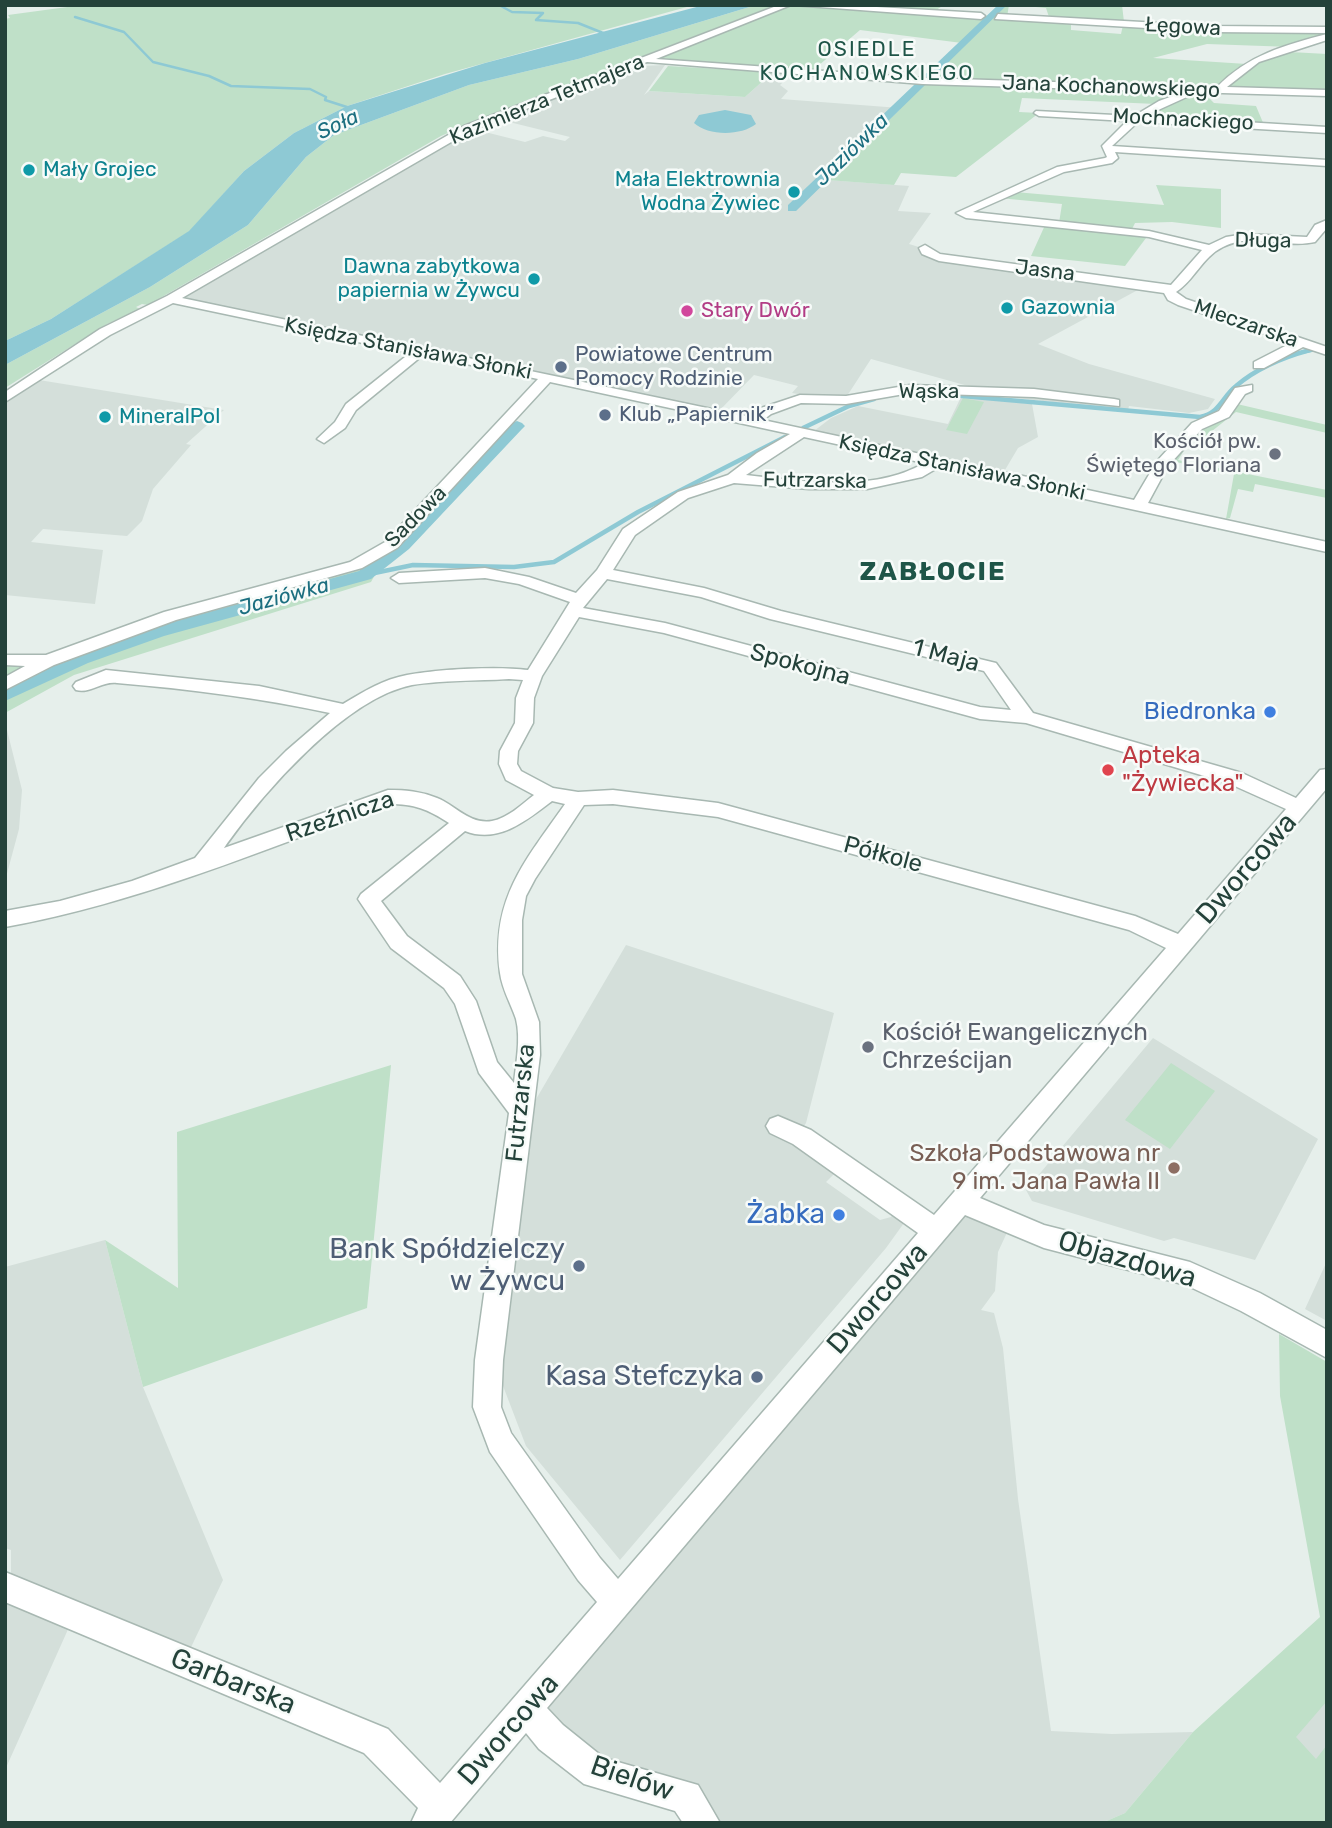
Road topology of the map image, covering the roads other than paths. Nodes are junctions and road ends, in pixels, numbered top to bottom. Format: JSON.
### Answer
{"nodes":[{"id":1,"x":787,"y":5,"type":"edge"},
{"id":2,"x":797,"y":5,"type":"edge"},
{"id":3,"x":981,"y":16,"type":"dead end"},
{"id":4,"x":998,"y":17,"type":"dead end"},
{"id":5,"x":1327,"y":30,"type":"edge"},
{"id":6,"x":1327,"y":37,"type":"edge"},
{"id":7,"x":645,"y":61,"type":"junction"},
{"id":8,"x":1202,"y":90,"type":"junction"},
{"id":9,"x":1219,"y":90,"type":"junction"},
{"id":10,"x":1327,"y":93,"type":"edge"},
{"id":11,"x":1040,"y":113,"type":"dead end"},
{"id":12,"x":1135,"y":117,"type":"junction"},
{"id":13,"x":1327,"y":130,"type":"edge"},
{"id":14,"x":1110,"y":149,"type":"junction"},
{"id":15,"x":1327,"y":163,"type":"edge"},
{"id":16,"x":1327,"y":223,"type":"edge"},
{"id":17,"x":925,"y":248,"type":"dead end"},
{"id":18,"x":1210,"y":249,"type":"junction"},
{"id":19,"x":1169,"y":290,"type":"junction"},
{"id":20,"x":171,"y":299,"type":"junction"},
{"id":21,"x":1316,"y":348,"type":"edge"},
{"id":22,"x":420,"y":351,"type":"junction"},
{"id":23,"x":1259,"y":365,"type":"dead end"},
{"id":24,"x":547,"y":377,"type":"junction"},
{"id":25,"x":1247,"y":388,"type":"dead end"},
{"id":26,"x":5,"y":398,"type":"edge"},
{"id":27,"x":1114,"y":403,"type":"dead end"},
{"id":28,"x":751,"y":423,"type":"junction"},
{"id":29,"x":800,"y":434,"type":"junction"},
{"id":30,"x":324,"y":439,"type":"dead end"},
{"id":31,"x":935,"y":463,"type":"junction"},
{"id":32,"x":733,"y":478,"type":"junction"},
{"id":33,"x":1139,"y":506,"type":"junction"},
{"id":34,"x":1327,"y":547,"type":"edge"},
{"id":35,"x":603,"y":573,"type":"junction"},
{"id":36,"x":399,"y":578,"type":"dead end"},
{"id":37,"x":576,"y":605,"type":"junction"},
{"id":38,"x":5,"y":660,"type":"edge"},
{"id":39,"x":48,"y":661,"type":"junction"},
{"id":40,"x":533,"y":676,"type":"junction"},
{"id":41,"x":5,"y":684,"type":"edge"},
{"id":42,"x":82,"y":686,"type":"dead end"},
{"id":43,"x":347,"y":710,"type":"junction"},
{"id":44,"x":1027,"y":717,"type":"junction"},
{"id":45,"x":1327,"y":775,"type":"edge"},
{"id":46,"x":548,"y":794,"type":"junction"},
{"id":47,"x":578,"y":799,"type":"junction"},
{"id":48,"x":1299,"y":807,"type":"junction"},
{"id":49,"x":461,"y":823,"type":"junction"},
{"id":50,"x":201,"y":865,"type":"junction"},
{"id":51,"x":5,"y":919,"type":"edge"},
{"id":52,"x":1181,"y":945,"type":"junction"},
{"id":53,"x":521,"y":1110,"type":"junction"},
{"id":54,"x":778,"y":1126,"type":"dead end"},
{"id":55,"x":962,"y":1201,"type":"junction"},
{"id":56,"x":936,"y":1231,"type":"junction"},
{"id":57,"x":1327,"y":1345,"type":"edge"},
{"id":58,"x":5,"y":1587,"type":"edge"},
{"id":59,"x":618,"y":1603,"type":"junction"},
{"id":60,"x":527,"y":1710,"type":"junction"},
{"id":61,"x":434,"y":1815,"type":"edge"},
{"id":62,"x":703,"y":1823,"type":"edge"}],
"edges":[{"from":1,"to":7,"type":"street","name":"Kazimierza Tetmajera"},
{"from":2,"to":3,"type":"street"},
{"from":4,"to":5,"type":"street","name":"Łęgowa"},
{"from":6,"to":9,"type":"street","name":"Łęgowa"},
{"from":7,"to":8,"type":"street","name":"Jana Kochanowskiego"},
{"from":7,"to":20,"type":"street","name":"Kazimierza Tetmajera"},
{"from":8,"to":9,"type":"street","name":"Jana Kochanowskiego"},
{"from":8,"to":12,"type":"street"},
{"from":9,"to":10,"type":"street","name":"Jana Kochanowskiego"},
{"from":11,"to":12,"type":"street","name":"Mochnackiego"},
{"from":12,"to":13,"type":"street","name":"Mochnackiego"},
{"from":12,"to":14,"type":"street"},
{"from":14,"to":15,"type":"street"},
{"from":14,"to":18,"type":"street","name":"Jasna"},
{"from":16,"to":18,"type":"street","name":"Długa"},
{"from":17,"to":19,"type":"street","name":"Jasna"},
{"from":18,"to":19,"type":"street","name":"Długa"},
{"from":19,"to":21,"type":"street","name":"Mleczarska"},
{"from":20,"to":22,"type":"street","name":"Księdza Stanisława Słonki"},
{"from":20,"to":26,"type":"street"},
{"from":21,"to":23,"type":"street"},
{"from":22,"to":24,"type":"street","name":"Księdza Stanisława Słonki"},
{"from":22,"to":30,"type":"street"},
{"from":24,"to":28,"type":"street","name":"Księdza Stanisława Słonki"},
{"from":24,"to":39,"type":"street","name":"Sadowa"},
{"from":25,"to":33,"type":"street"},
{"from":27,"to":28,"type":"street","name":"Wąska"},
{"from":28,"to":29,"type":"street","name":"Księdza Stanisława Słonki"},
{"from":29,"to":31,"type":"street","name":"Księdza Stanisława Słonki"},
{"from":29,"to":32,"type":"street","name":"Futrzarska"},
{"from":31,"to":32,"type":"street","name":"Futrzarska"},
{"from":31,"to":33,"type":"street","name":"Księdza Stanisława Słonki"},
{"from":32,"to":35,"type":"street","name":"Futrzarska"},
{"from":33,"to":34,"type":"street","name":"Księdza Stanisława Słonki"},
{"from":35,"to":37,"type":"street","name":"Futrzarska"},
{"from":35,"to":44,"type":"street","name":"1 Maja"},
{"from":36,"to":37,"type":"street","name":"Spokojna"},
{"from":37,"to":40,"type":"street","name":"Futrzarska"},
{"from":37,"to":44,"type":"street","name":"Spokojna"},
{"from":38,"to":39,"type":"street","name":"Sadowa"},
{"from":39,"to":41,"type":"street","name":"Sadowa"},
{"from":40,"to":43,"type":"street","name":"Rzeźnicza"},
{"from":40,"to":46,"type":"street","name":"Futrzarska"},
{"from":42,"to":43,"type":"street"},
{"from":43,"to":50,"type":"street","name":"Rzeźnicza"},
{"from":44,"to":48,"type":"street"},
{"from":45,"to":48,"type":"street","name":"Dworcowa"},
{"from":46,"to":47,"type":"street","name":"Futrzarska"},
{"from":46,"to":49,"type":"street","name":"Rzeźnicza"},
{"from":47,"to":52,"type":"street","name":"Półkole"},
{"from":47,"to":53,"type":"street","name":"Futrzarska"},
{"from":48,"to":52,"type":"street","name":"Dworcowa"},
{"from":49,"to":50,"type":"street","name":"Rzeźnicza"},
{"from":49,"to":53,"type":"street"},
{"from":50,"to":51,"type":"street","name":"Rzeźnicza"},
{"from":52,"to":55,"type":"street","name":"Dworcowa"},
{"from":53,"to":59,"type":"street","name":"Futrzarska"},
{"from":54,"to":56,"type":"street"},
{"from":55,"to":56,"type":"street","name":"Dworcowa"},
{"from":55,"to":57,"type":"street","name":"Objazdowa"},
{"from":56,"to":59,"type":"street","name":"Dworcowa"},
{"from":58,"to":61,"type":"street","name":"Garbarska"},
{"from":59,"to":60,"type":"street","name":"Dworcowa"},
{"from":60,"to":61,"type":"street","name":"Dworcowa"},
{"from":60,"to":62,"type":"street","name":"Bielów"}]}
